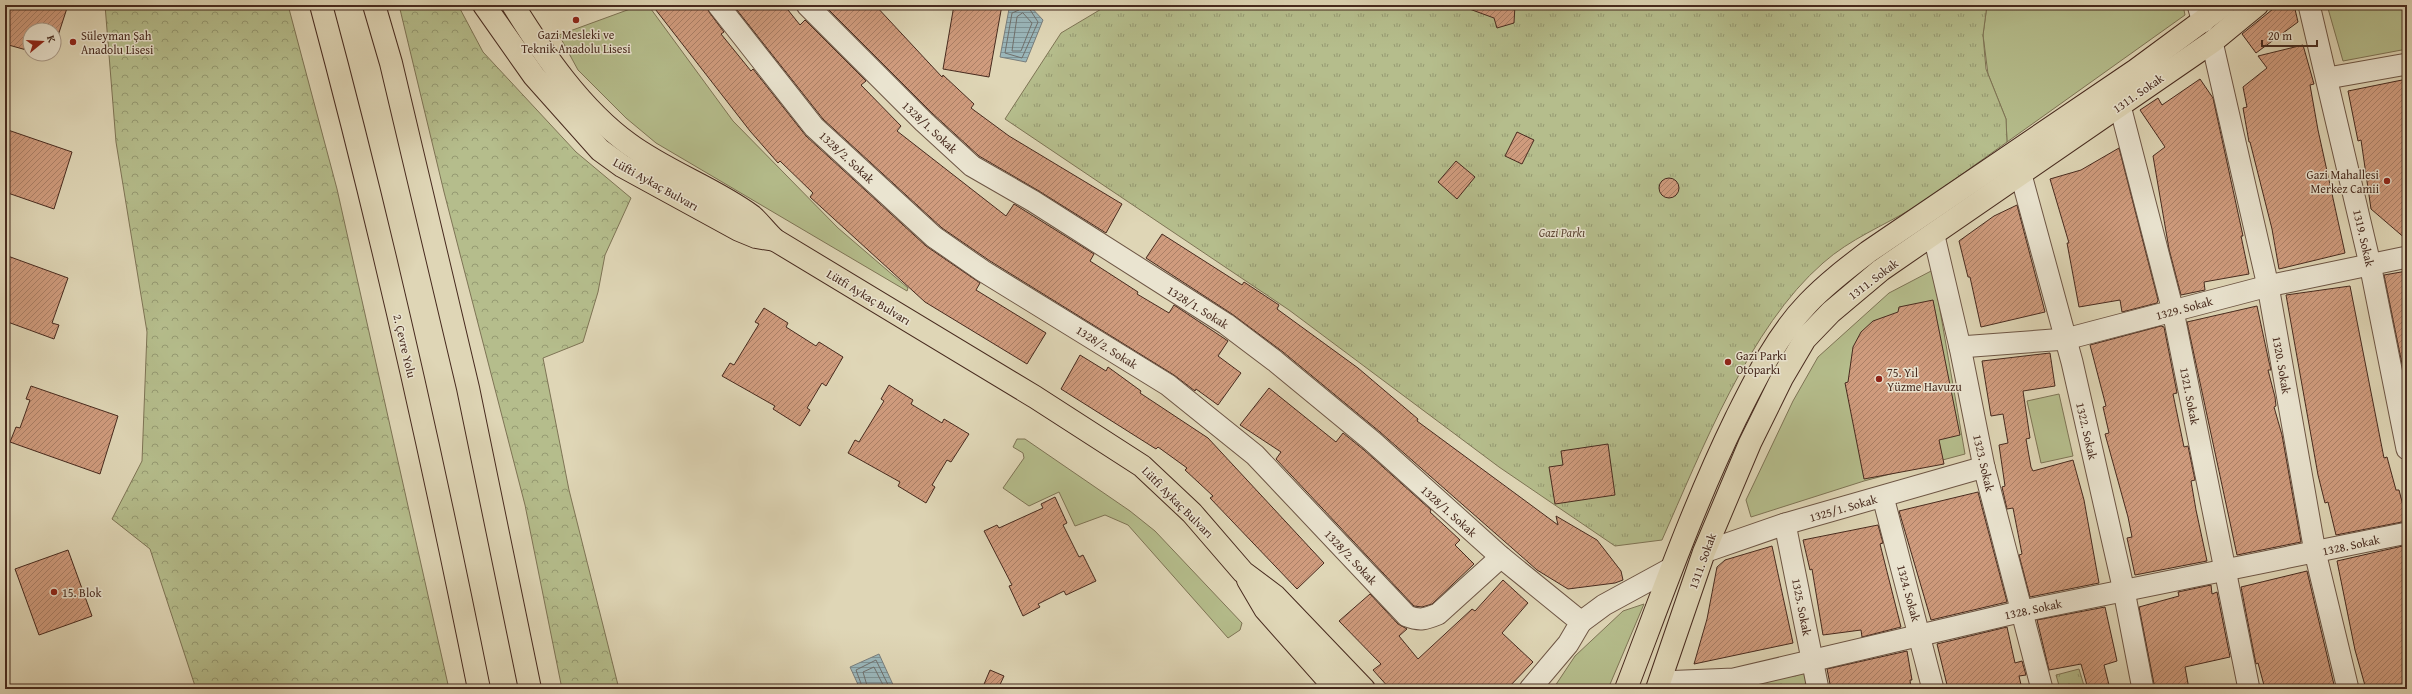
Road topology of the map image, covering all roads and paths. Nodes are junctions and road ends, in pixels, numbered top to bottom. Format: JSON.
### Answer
{"nodes":[{"id":1,"x":321,"y":5,"type":"edge"},
{"id":2,"x":374,"y":5,"type":"edge"},
{"id":3,"x":484,"y":5,"type":"edge"},
{"id":4,"x":513,"y":5,"type":"edge"},
{"id":5,"x":718,"y":5,"type":"edge"},
{"id":6,"x":807,"y":5,"type":"edge"},
{"id":7,"x":2224,"y":5,"type":"edge"},
{"id":8,"x":2257,"y":5,"type":"edge"},
{"id":9,"x":2309,"y":5,"type":"edge"},
{"id":10,"x":2200,"y":13,"type":"edge"},
{"id":11,"x":2212,"y":42,"type":"junction"},
{"id":12,"x":2407,"y":64,"type":"edge"},
{"id":13,"x":2328,"y":78,"type":"junction"},
{"id":14,"x":2120,"y":106,"type":"junction"},
{"id":15,"x":2021,"y":175,"type":"junction"},
{"id":16,"x":1934,"y":236,"type":"junction"},
{"id":17,"x":775,"y":240,"type":"junction"},
{"id":18,"x":2407,"y":257,"type":"edge"},
{"id":19,"x":2370,"y":264,"type":"junction"},
{"id":20,"x":2268,"y":286,"type":"junction"},
{"id":21,"x":2173,"y":311,"type":"junction"},
{"id":22,"x":2066,"y":339,"type":"junction"},
{"id":23,"x":1960,"y":347,"type":"junction"},
{"id":24,"x":2407,"y":449,"type":"edge"},
{"id":25,"x":1984,"y":468,"type":"junction"},
{"id":26,"x":1883,"y":497,"type":"junction"},
{"id":27,"x":1785,"y":524,"type":"junction"},
{"id":28,"x":2407,"y":533,"type":"edge"},
{"id":29,"x":1704,"y":552,"type":"junction"},
{"id":30,"x":2315,"y":552,"type":"junction"},
{"id":31,"x":1501,"y":557,"type":"junction"},
{"id":32,"x":1670,"y":569,"type":"junction"},
{"id":33,"x":2225,"y":570,"type":"junction"},
{"id":34,"x":1243,"y":572,"type":"junction"},
{"id":35,"x":2124,"y":591,"type":"junction"},
{"id":36,"x":2023,"y":611,"type":"junction"},
{"id":37,"x":1581,"y":622,"type":"junction"},
{"id":38,"x":1920,"y":635,"type":"junction"},
{"id":39,"x":1812,"y":660,"type":"junction"},
{"id":40,"x":1658,"y":686,"type":"edge"},
{"id":41,"x":479,"y":689,"type":"edge"},
{"id":42,"x":530,"y":689,"type":"edge"},
{"id":43,"x":1336,"y":689,"type":"edge"},
{"id":44,"x":1364,"y":689,"type":"edge"},
{"id":45,"x":1530,"y":689,"type":"edge"},
{"id":46,"x":1626,"y":689,"type":"edge"},
{"id":47,"x":1818,"y":689,"type":"edge"},
{"id":48,"x":1933,"y":689,"type":"edge"},
{"id":49,"x":2042,"y":689,"type":"edge"},
{"id":50,"x":2144,"y":689,"type":"edge"},
{"id":51,"x":2249,"y":689,"type":"edge"},
{"id":52,"x":2348,"y":689,"type":"edge"}],
"edges":[{"from":1,"to":41,"type":"main road","name":"2. Çevre Yolu"},
{"from":2,"to":42,"type":"main road"},
{"from":3,"to":17,"type":"main road","name":"Lüfti Aykaç Bulvarı"},
{"from":4,"to":17,"type":"main road","name":"Lütfi Aykaç Bulvarı"},
{"from":5,"to":31,"type":"street","name":"1328/2. Sokak"},
{"from":6,"to":31,"type":"street","name":"1328/1. Sokak"},
{"from":7,"to":10,"type":"main road","name":"1311. Sokak"},
{"from":8,"to":11,"type":"main road","name":"1311. Sokak"},
{"from":9,"to":13,"type":"street","name":"1319. Sokak"},
{"from":10,"to":11,"type":"main road"},
{"from":10,"to":32,"type":"main road","name":"1311. Sokak"},
{"from":11,"to":14,"type":"main road","name":"1311. Sokak"},
{"from":11,"to":20,"type":"street","name":"1320. Sokak"},
{"from":12,"to":13,"type":"street"},
{"from":13,"to":19,"type":"street","name":"1319. Sokak"},
{"from":14,"to":15,"type":"main road","name":"1311. Sokak"},
{"from":14,"to":21,"type":"street","name":"1321. Sokak"},
{"from":15,"to":16,"type":"main road","name":"1311. Sokak"},
{"from":15,"to":22,"type":"street","name":"1322. Sokak"},
{"from":16,"to":23,"type":"street","name":"1323. Sokak"},
{"from":16,"to":29,"type":"main road","name":"1311. Sokak"},
{"from":17,"to":34,"type":"main road","name":"Lütfi Aykaç Bulvarı"},
{"from":18,"to":19,"type":"street","name":"1329. Sokak"},
{"from":19,"to":20,"type":"street","name":"1329. Sokak"},
{"from":19,"to":24,"type":"street","name":"1319. Sokak"},
{"from":20,"to":21,"type":"street","name":"1329. Sokak"},
{"from":20,"to":30,"type":"street","name":"1320. Sokak"},
{"from":21,"to":22,"type":"street","name":"1329. Sokak"},
{"from":21,"to":33,"type":"street","name":"1321. Sokak"},
{"from":22,"to":23,"type":"street","name":"1329. Sokak"},
{"from":22,"to":35,"type":"street","name":"1322. Sokak"},
{"from":23,"to":25,"type":"street","name":"1323. Sokak"},
{"from":25,"to":26,"type":"street","name":"1325/1. Sokak"},
{"from":25,"to":36,"type":"street","name":"1323. Sokak"},
{"from":26,"to":27,"type":"street","name":"1325/1. Sokak"},
{"from":26,"to":38,"type":"street","name":"1324. Sokak"},
{"from":27,"to":29,"type":"street","name":"1325/1. Sokak"},
{"from":27,"to":39,"type":"street","name":"1325. Sokak"},
{"from":28,"to":30,"type":"street","name":"1328. Sokak"},
{"from":29,"to":40,"type":"main road","name":"1311. Sokak"},
{"from":30,"to":33,"type":"street","name":"1328. Sokak"},
{"from":30,"to":52,"type":"street","name":"1320. Sokak"},
{"from":31,"to":37,"type":"street","name":"1328/1. Sokak"},
{"from":32,"to":37,"type":"street"},
{"from":32,"to":46,"type":"main road","name":"1311. Sokak"},
{"from":33,"to":35,"type":"street","name":"1328. Sokak"},
{"from":33,"to":51,"type":"street","name":"1321. Sokak"},
{"from":34,"to":43,"type":"main road","name":"Lütfi Aykaç Bulvarı"},
{"from":34,"to":44,"type":"main road","name":"Lütfi Aykaç Bulvarı"},
{"from":35,"to":36,"type":"street","name":"1328. Sokak"},
{"from":35,"to":50,"type":"street","name":"1322. Sokak"},
{"from":36,"to":38,"type":"street","name":"1328. Sokak"},
{"from":36,"to":49,"type":"street","name":"1323. Sokak"},
{"from":37,"to":45,"type":"street"},
{"from":38,"to":39,"type":"street","name":"1328. Sokak"},
{"from":38,"to":48,"type":"street","name":"1324. Sokak"},
{"from":39,"to":40,"type":"street","name":"1328. Sokak"},
{"from":39,"to":47,"type":"street","name":"1325. Sokak"}]}
